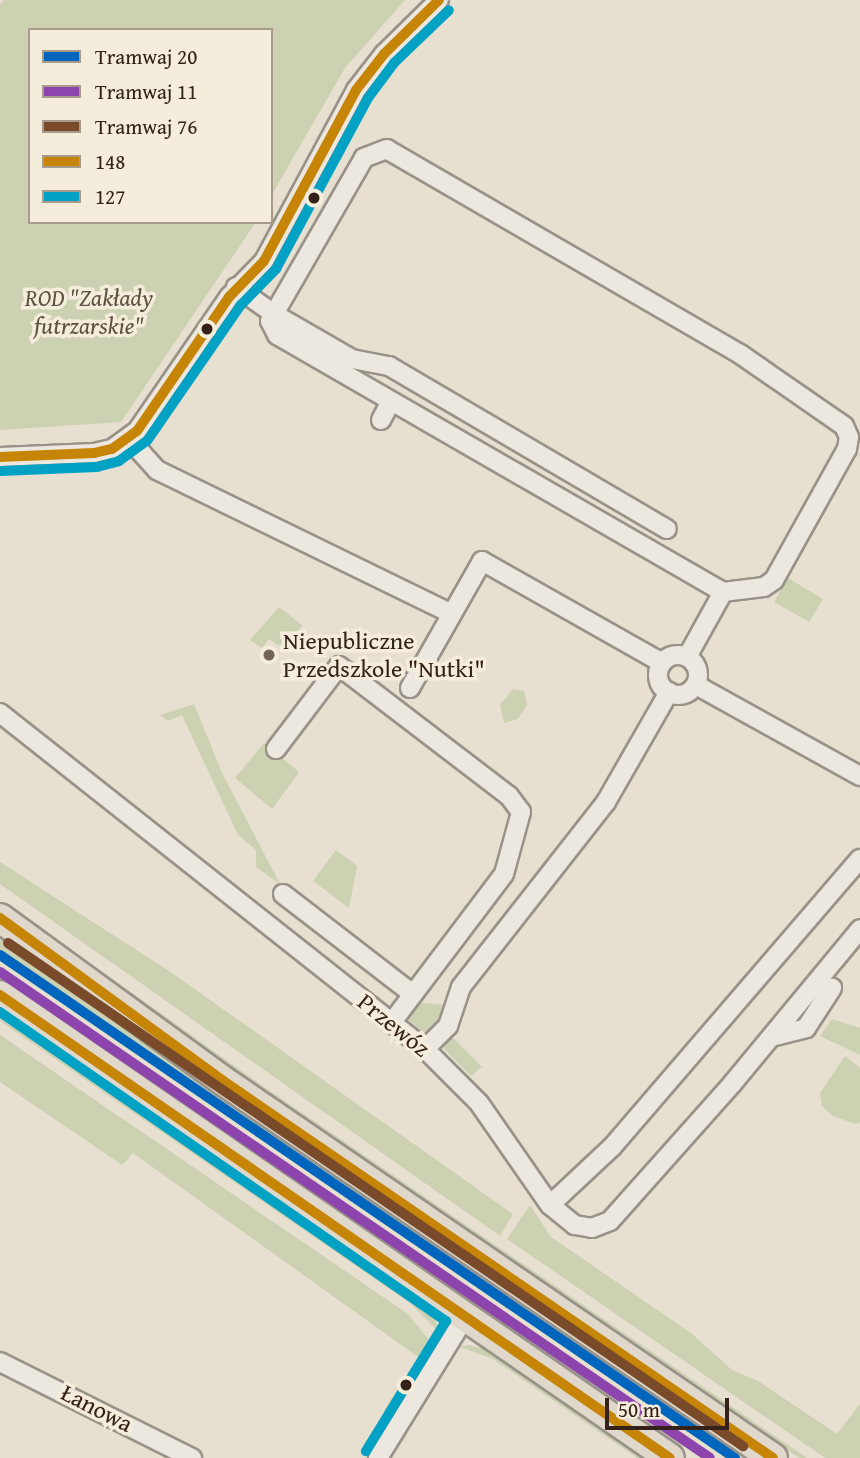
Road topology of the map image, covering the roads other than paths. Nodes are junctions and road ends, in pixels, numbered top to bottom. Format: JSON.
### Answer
{"nodes":[{"id":1,"x":439,"y":0,"type":"edge"},
{"id":2,"x":236,"y":288,"type":"junction"},
{"id":3,"x":274,"y":314,"type":"junction"},
{"id":4,"x":391,"y":401,"type":"junction"},
{"id":5,"x":380,"y":420,"type":"dead end"},
{"id":6,"x":130,"y":439,"type":"junction"},
{"id":7,"x":0,"y":457,"type":"edge"},
{"id":8,"x":588,"y":483,"type":"junction"},
{"id":9,"x":574,"y":507,"type":"junction"},
{"id":10,"x":667,"y":529,"type":"dead end"},
{"id":11,"x":723,"y":592,"type":"junction"},
{"id":12,"x":452,"y":614,"type":"junction"},
{"id":13,"x":687,"y":657,"type":"junction"},
{"id":14,"x":662,"y":663,"type":"junction"},
{"id":15,"x":696,"y":685,"type":"junction"},
{"id":16,"x":410,"y":688,"type":"dead end"},
{"id":17,"x":669,"y":692,"type":"junction"},
{"id":18,"x":0,"y":713,"type":"edge"},
{"id":19,"x":276,"y":749,"type":"dead end"},
{"id":20,"x":860,"y":776,"type":"edge"},
{"id":21,"x":860,"y":859,"type":"edge"},
{"id":22,"x":283,"y":894,"type":"dead end"},
{"id":23,"x":0,"y":918,"type":"edge"},
{"id":24,"x":860,"y":929,"type":"edge"},
{"id":25,"x":832,"y":988,"type":"dead end"},
{"id":26,"x":413,"y":994,"type":"junction"},
{"id":27,"x":0,"y":995,"type":"edge"},
{"id":28,"x":392,"y":1021,"type":"junction"},
{"id":29,"x":771,"y":1037,"type":"junction"},
{"id":30,"x":425,"y":1049,"type":"junction"},
{"id":31,"x":550,"y":1205,"type":"junction"},
{"id":32,"x":466,"y":1317,"type":"junction"},
{"id":33,"x":0,"y":1362,"type":"edge"},
{"id":34,"x":192,"y":1458,"type":"edge"},
{"id":35,"x":377,"y":1458,"type":"edge"},
{"id":36,"x":670,"y":1458,"type":"edge"},
{"id":37,"x":773,"y":1458,"type":"edge"}],
"edges":[{"from":1,"to":2,"type":"street"},
{"from":2,"to":3,"type":"street"},
{"from":2,"to":6,"type":"street"},
{"from":3,"to":4,"type":"street"},
{"from":3,"to":8,"type":"street"},
{"from":3,"to":11,"type":"street"},
{"from":4,"to":5,"type":"street"},
{"from":4,"to":9,"type":"street"},
{"from":6,"to":7,"type":"street"},
{"from":6,"to":12,"type":"street"},
{"from":8,"to":9,"type":"street"},
{"from":8,"to":10,"type":"street"},
{"from":9,"to":11,"type":"street"},
{"from":11,"to":13,"type":"street"},
{"from":12,"to":14,"type":"street"},
{"from":12,"to":16,"type":"street"},
{"from":13,"to":14,"type":"street"},
{"from":13,"to":15,"type":"street"},
{"from":14,"to":17,"type":"street"},
{"from":15,"to":17,"type":"street"},
{"from":15,"to":20,"type":"street"},
{"from":17,"to":30,"type":"street"},
{"from":18,"to":28,"type":"street","name":"Przewóz"},
{"from":19,"to":26,"type":"street"},
{"from":21,"to":31,"type":"street"},
{"from":22,"to":26,"type":"street"},
{"from":23,"to":37,"type":"main road"},
{"from":24,"to":29,"type":"street","name":"Przewóz"},
{"from":25,"to":29,"type":"street"},
{"from":26,"to":28,"type":"street"},
{"from":27,"to":32,"type":"main road"},
{"from":28,"to":30,"type":"street","name":"Przewóz"},
{"from":29,"to":31,"type":"street","name":"Przewóz"},
{"from":30,"to":31,"type":"street","name":"Przewóz"},
{"from":32,"to":35,"type":"street"},
{"from":32,"to":36,"type":"main road"},
{"from":33,"to":34,"type":"street","name":"Łanowa"}]}
